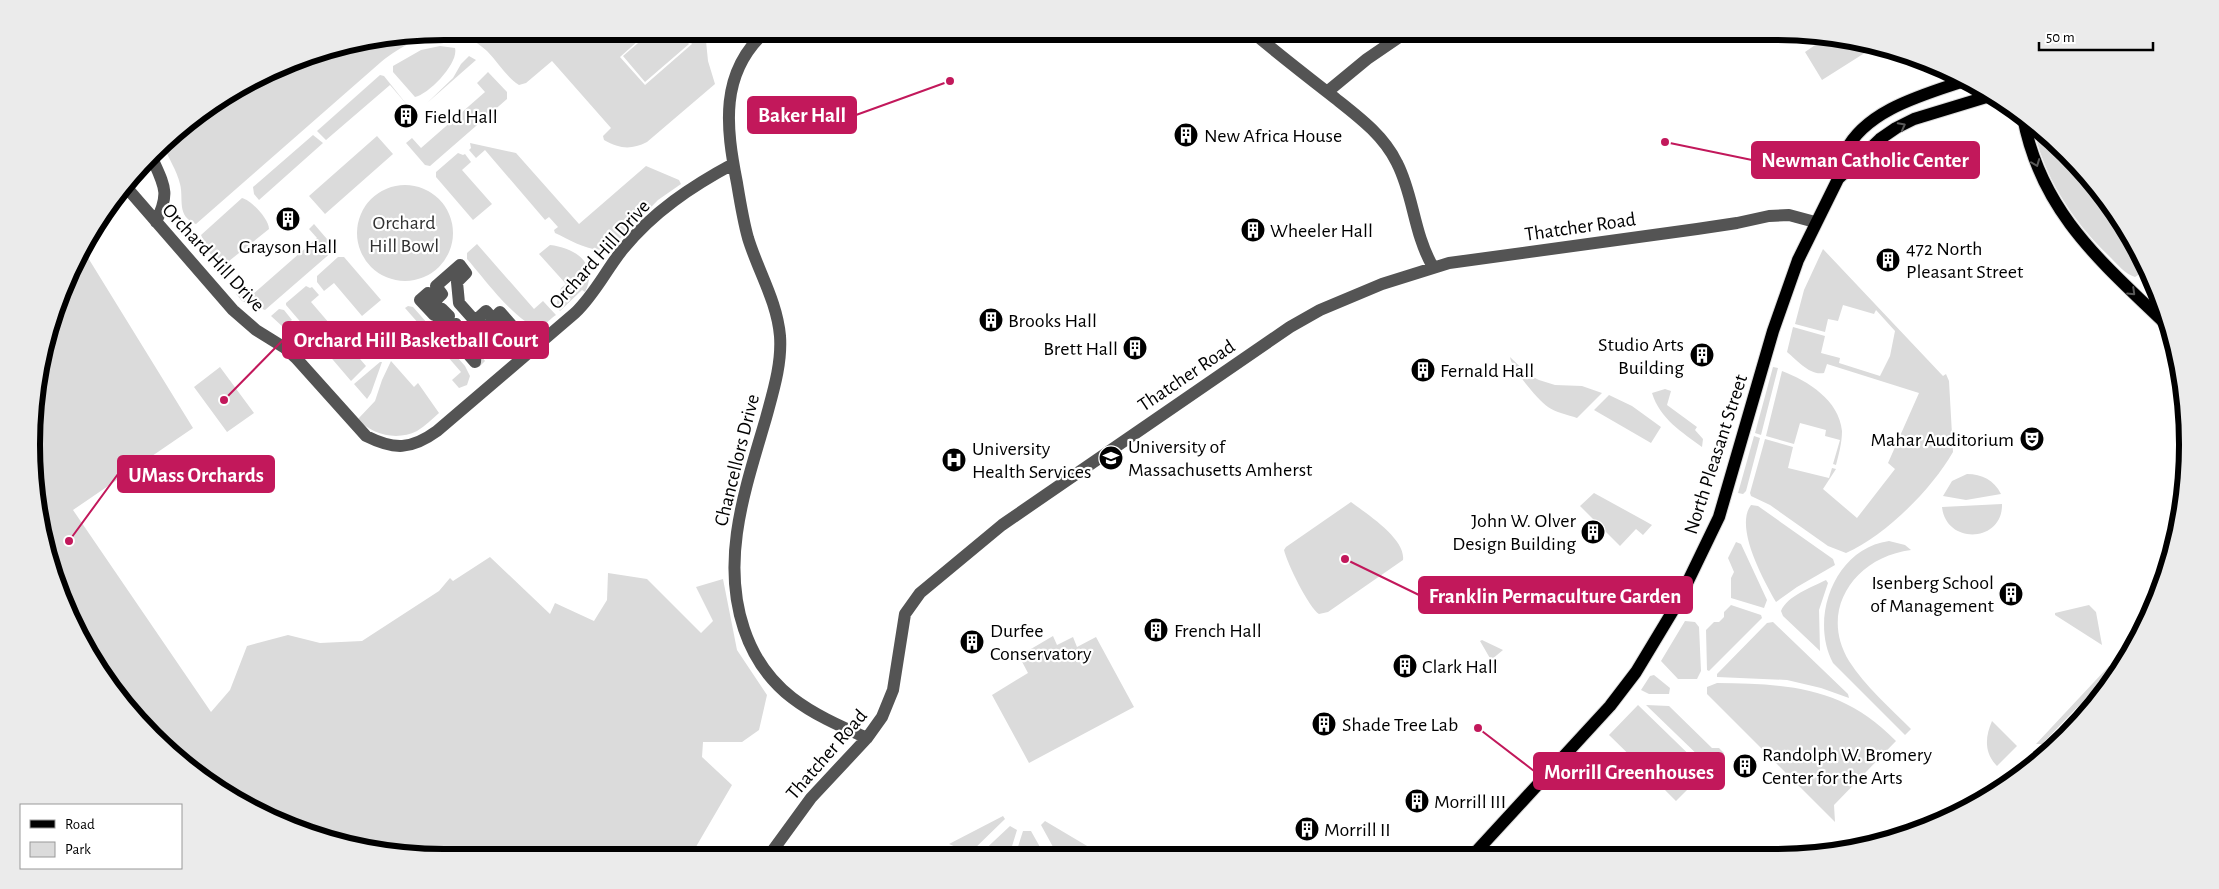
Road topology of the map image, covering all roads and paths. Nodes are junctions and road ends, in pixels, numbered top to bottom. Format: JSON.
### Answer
{"nodes":[{"id":1,"x":756,"y":40,"type":"edge"},
{"id":2,"x":1262,"y":40,"type":"edge"},
{"id":3,"x":1395,"y":40,"type":"edge"},
{"id":4,"x":1956,"y":84,"type":"edge"},
{"id":5,"x":1327,"y":92,"type":"junction"},
{"id":6,"x":1983,"y":98,"type":"edge"},
{"id":7,"x":2026,"y":128,"type":"edge"},
{"id":8,"x":154,"y":163,"type":"edge"},
{"id":9,"x":733,"y":164,"type":"junction"},
{"id":10,"x":1838,"y":179,"type":"junction"},
{"id":11,"x":130,"y":191,"type":"edge"},
{"id":12,"x":156,"y":222,"type":"junction"},
{"id":13,"x":1815,"y":222,"type":"junction"},
{"id":14,"x":1432,"y":267,"type":"junction"},
{"id":15,"x":2159,"y":317,"type":"edge"},
{"id":16,"x":475,"y":362,"type":"joint"},
{"id":17,"x":867,"y":738,"type":"junction"},
{"id":18,"x":774,"y":849,"type":"edge"},
{"id":19,"x":1479,"y":849,"type":"edge"}],
"edges":[{"from":1,"to":9,"type":"street"},
{"from":2,"to":5,"type":"street"},
{"from":3,"to":5,"type":"street"},
{"from":4,"to":10,"type":"main road","name":"North Pleasant Street"},
{"from":5,"to":14,"type":"street"},
{"from":10,"to":6,"type":"main road","name":"North Pleasant Street","one_way":true},
{"from":7,"to":15,"type":"main road","one_way":true},
{"from":8,"to":12,"type":"street"},
{"from":9,"to":12,"type":"street","name":"Orchard Hill Drive"},
{"from":9,"to":17,"type":"street","name":"Chancellors Drive"},
{"from":10,"to":13,"type":"main road","name":"North Pleasant Street"},
{"from":11,"to":12,"type":"street","name":"Orchard Hill Drive"},
{"from":13,"to":14,"type":"street","name":"Thatcher Road"},
{"from":13,"to":19,"type":"main road","name":"North Pleasant Street"},
{"from":14,"to":17,"type":"street","name":"Thatcher Road"},
{"from":16,"to":16,"type":"street"},
{"from":17,"to":18,"type":"street","name":"Thatcher Road"}]}
